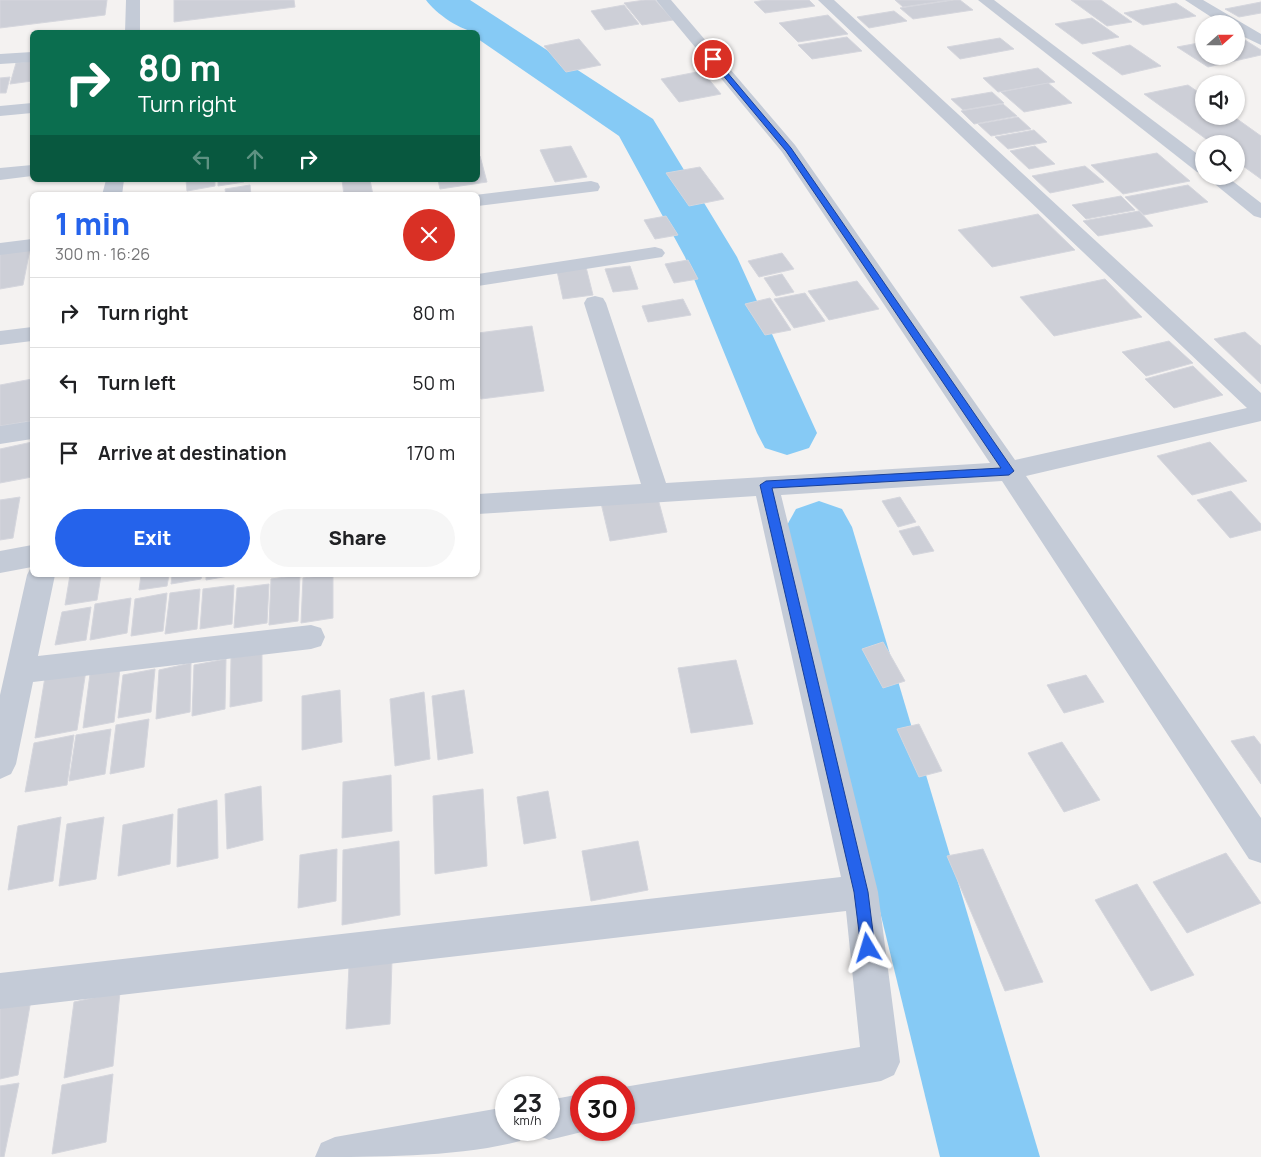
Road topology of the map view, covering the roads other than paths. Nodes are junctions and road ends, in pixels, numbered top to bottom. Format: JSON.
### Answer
{"nodes":[{"id":1,"x":133,"y":0,"type":"edge"},
{"id":2,"x":663,"y":0,"type":"edge"},
{"id":3,"x":825,"y":0,"type":"edge"},
{"id":4,"x":985,"y":0,"type":"edge"},
{"id":5,"x":1192,"y":0,"type":"edge"},
{"id":6,"x":1218,"y":15,"type":"edge"},
{"id":7,"x":133,"y":30,"type":"edge"},
{"id":8,"x":1245,"y":31,"type":"edge"},
{"id":9,"x":1261,"y":40,"type":"edge"},
{"id":10,"x":30,"y":57,"type":"edge"},
{"id":11,"x":0,"y":59,"type":"edge"},
{"id":12,"x":30,"y":108,"type":"edge"},
{"id":13,"x":0,"y":111,"type":"edge"},
{"id":14,"x":1195,"y":161,"type":"edge"},
{"id":15,"x":30,"y":171,"type":"edge"},
{"id":16,"x":0,"y":174,"type":"edge"},
{"id":17,"x":1226,"y":185,"type":"edge"},
{"id":18,"x":591,"y":187,"type":"dead end"},
{"id":19,"x":480,"y":200,"type":"edge"},
{"id":20,"x":1261,"y":212,"type":"edge"},
{"id":21,"x":30,"y":245,"type":"edge"},
{"id":22,"x":0,"y":249,"type":"edge"},
{"id":23,"x":655,"y":253,"type":"dead end"},
{"id":24,"x":480,"y":280,"type":"edge"},
{"id":25,"x":595,"y":303,"type":"dead end"},
{"id":26,"x":30,"y":334,"type":"edge"},
{"id":27,"x":0,"y":338,"type":"edge"},
{"id":28,"x":1261,"y":407,"type":"edge"},
{"id":29,"x":1261,"y":413,"type":"edge"},
{"id":30,"x":30,"y":430,"type":"edge"},
{"id":31,"x":0,"y":435,"type":"edge"},
{"id":32,"x":1009,"y":471,"type":"junction"},
{"id":33,"x":766,"y":485,"type":"junction"},
{"id":34,"x":656,"y":492,"type":"junction"},
{"id":35,"x":480,"y":504,"type":"edge"},
{"id":36,"x":30,"y":556,"type":"edge"},
{"id":37,"x":0,"y":562,"type":"edge"},
{"id":38,"x":41,"y":577,"type":"edge"},
{"id":39,"x":311,"y":637,"type":"dead end"},
{"id":40,"x":20,"y":671,"type":"junction"},
{"id":41,"x":0,"y":764,"type":"edge"},
{"id":42,"x":1261,"y":847,"type":"edge"},
{"id":43,"x":861,"y":892,"type":"junction"},
{"id":44,"x":0,"y":991,"type":"edge"},
{"id":45,"x":635,"y":1105,"type":"edge"},
{"id":46,"x":495,"y":1129,"type":"edge"},
{"id":47,"x":335,"y":1157,"type":"edge"}],
"edges":[{"from":1,"to":7,"type":"street"},
{"from":2,"to":32,"type":"street"},
{"from":3,"to":28,"type":"street"},
{"from":4,"to":14,"type":"street"},
{"from":5,"to":6,"type":"street"},
{"from":8,"to":9,"type":"street"},
{"from":10,"to":11,"type":"street"},
{"from":12,"to":13,"type":"street"},
{"from":15,"to":16,"type":"street"},
{"from":17,"to":20,"type":"street"},
{"from":18,"to":19,"type":"street"},
{"from":21,"to":22,"type":"street"},
{"from":23,"to":24,"type":"street"},
{"from":25,"to":34,"type":"street"},
{"from":26,"to":27,"type":"street"},
{"from":29,"to":32,"type":"street"},
{"from":30,"to":31,"type":"street"},
{"from":32,"to":33,"type":"street"},
{"from":32,"to":42,"type":"street"},
{"from":33,"to":34,"type":"street"},
{"from":33,"to":43,"type":"street"},
{"from":34,"to":35,"type":"street"},
{"from":36,"to":37,"type":"street"},
{"from":38,"to":40,"type":"street"},
{"from":39,"to":40,"type":"street"},
{"from":40,"to":41,"type":"street"},
{"from":43,"to":44,"type":"street"},
{"from":43,"to":45,"type":"street"},
{"from":46,"to":47,"type":"street"}]}
